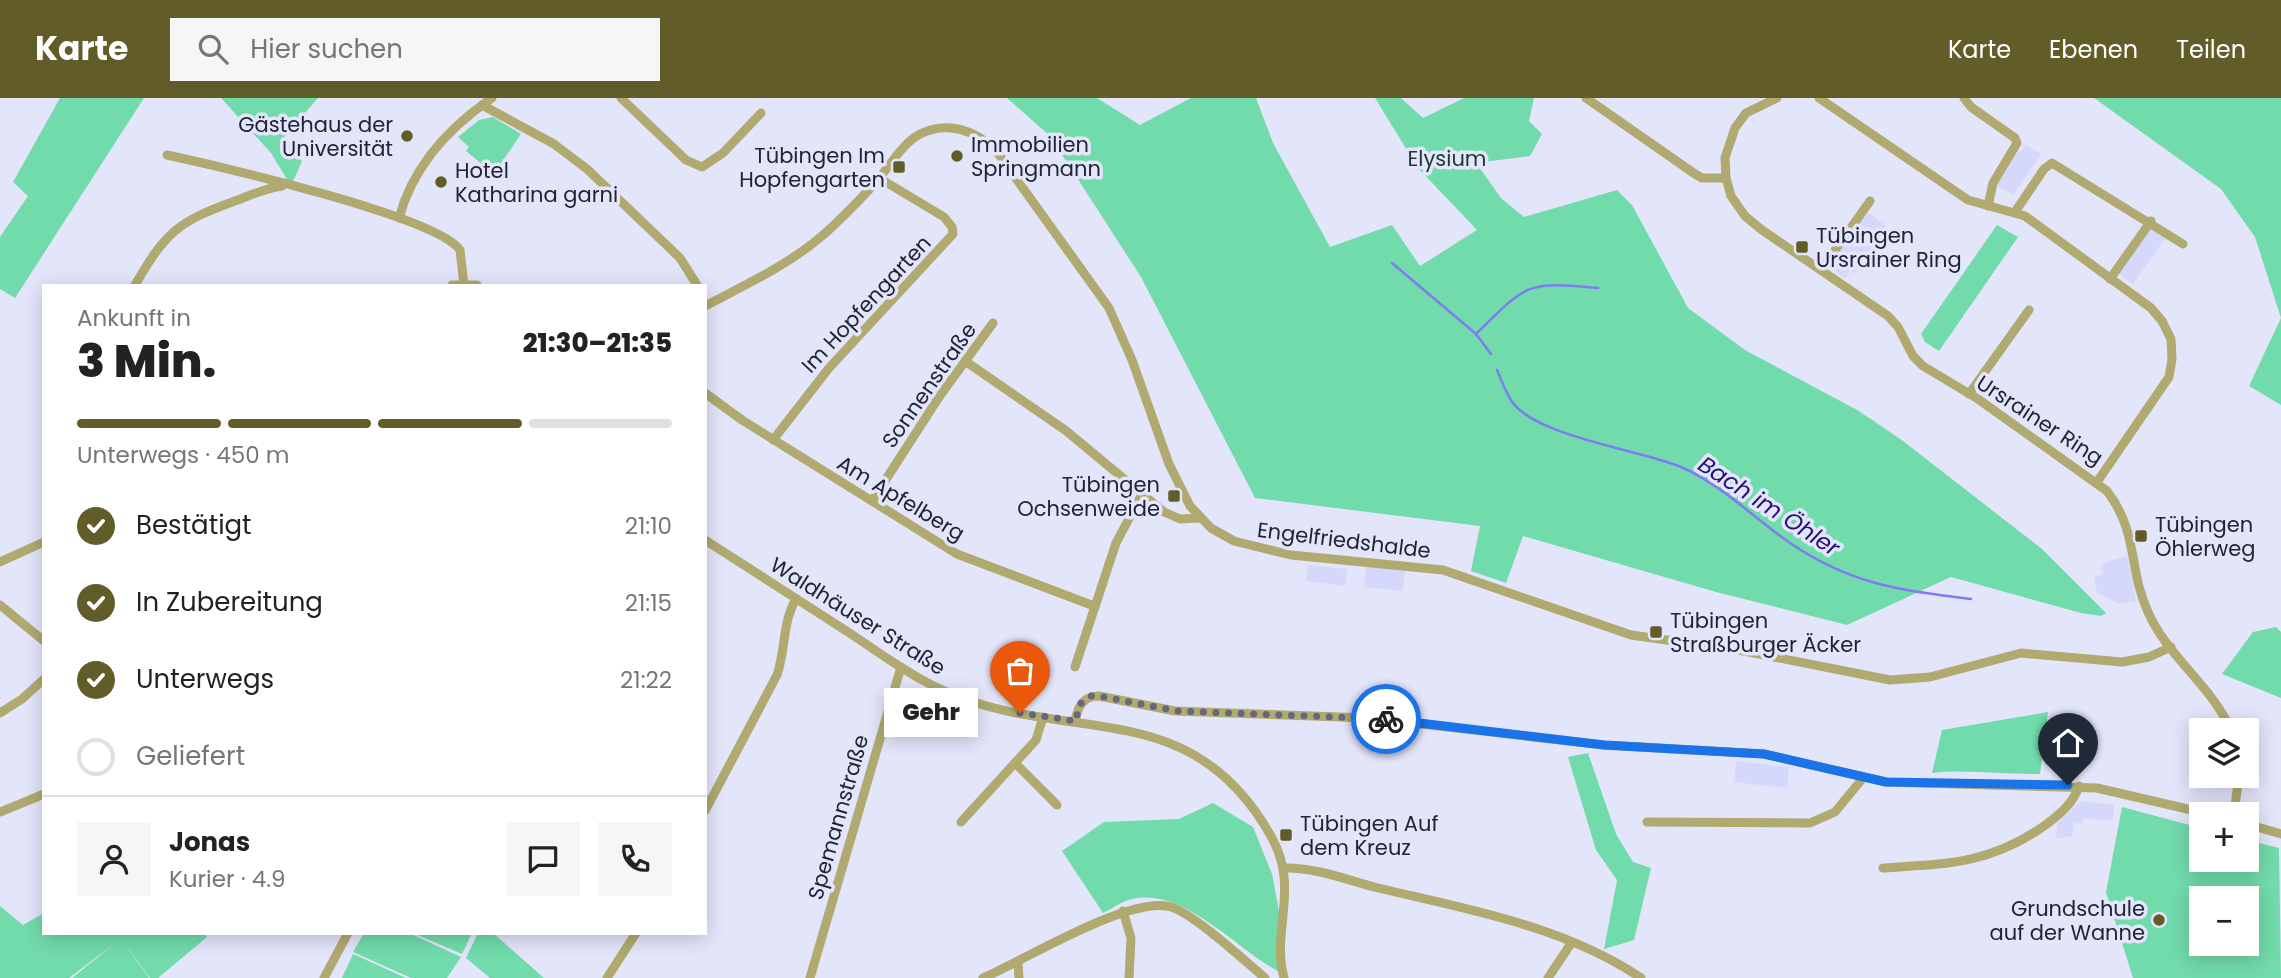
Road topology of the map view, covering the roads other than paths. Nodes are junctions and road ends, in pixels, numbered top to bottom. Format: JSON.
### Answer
{"nodes":[{"id":1,"x":492,"y":98,"type":"edge"},
{"id":2,"x":621,"y":98,"type":"edge"},
{"id":3,"x":1586,"y":98,"type":"edge"},
{"id":4,"x":1777,"y":98,"type":"edge"},
{"id":5,"x":1819,"y":98,"type":"edge"},
{"id":6,"x":1964,"y":98,"type":"edge"},
{"id":7,"x":482,"y":105,"type":"junction"},
{"id":8,"x":761,"y":113,"type":"dead end"},
{"id":9,"x":167,"y":155,"type":"dead end"},
{"id":10,"x":879,"y":178,"type":"junction"},
{"id":11,"x":1726,"y":178,"type":"junction"},
{"id":12,"x":291,"y":186,"type":"junction"},
{"id":13,"x":1870,"y":201,"type":"dead end"},
{"id":14,"x":1988,"y":206,"type":"junction"},
{"id":15,"x":2015,"y":212,"type":"junction"},
{"id":16,"x":399,"y":219,"type":"junction"},
{"id":17,"x":2151,"y":221,"type":"junction"},
{"id":18,"x":2183,"y":244,"type":"dead end"},
{"id":19,"x":1821,"y":270,"type":"junction"},
{"id":20,"x":2110,"y":279,"type":"junction"},
{"id":21,"x":136,"y":284,"type":"edge"},
{"id":22,"x":464,"y":284,"type":"edge"},
{"id":23,"x":696,"y":284,"type":"edge"},
{"id":24,"x":707,"y":305,"type":"edge"},
{"id":25,"x":2029,"y":310,"type":"dead end"},
{"id":26,"x":993,"y":323,"type":"dead end"},
{"id":27,"x":965,"y":361,"type":"junction"},
{"id":28,"x":707,"y":394,"type":"edge"},
{"id":29,"x":1969,"y":394,"type":"junction"},
{"id":30,"x":773,"y":440,"type":"junction"},
{"id":31,"x":2097,"y":482,"type":"junction"},
{"id":32,"x":1142,"y":494,"type":"junction"},
{"id":33,"x":872,"y":501,"type":"junction"},
{"id":34,"x":1200,"y":518,"type":"junction"},
{"id":35,"x":707,"y":541,"type":"edge"},
{"id":36,"x":42,"y":543,"type":"edge"},
{"id":37,"x":0,"y":562,"type":"edge"},
{"id":38,"x":796,"y":598,"type":"junction"},
{"id":39,"x":0,"y":605,"type":"edge"},
{"id":40,"x":1094,"y":606,"type":"junction"},
{"id":41,"x":42,"y":638,"type":"edge"},
{"id":42,"x":2171,"y":647,"type":"junction"},
{"id":43,"x":901,"y":667,"type":"junction"},
{"id":44,"x":1074,"y":667,"type":"dead end"},
{"id":45,"x":42,"y":681,"type":"edge"},
{"id":46,"x":0,"y":713,"type":"edge"},
{"id":47,"x":1043,"y":716,"type":"junction"},
{"id":48,"x":2224,"y":718,"type":"edge"},
{"id":49,"x":1076,"y":721,"type":"junction"},
{"id":50,"x":1015,"y":763,"type":"junction"},
{"id":51,"x":1863,"y":778,"type":"junction"},
{"id":52,"x":2079,"y":786,"type":"junction"},
{"id":53,"x":42,"y":795,"type":"edge"},
{"id":54,"x":1057,"y":805,"type":"dead end"},
{"id":55,"x":707,"y":807,"type":"edge"},
{"id":56,"x":2189,"y":809,"type":"edge"},
{"id":57,"x":0,"y":812,"type":"edge"},
{"id":58,"x":961,"y":822,"type":"dead end"},
{"id":59,"x":1647,"y":822,"type":"dead end"},
{"id":60,"x":2259,"y":828,"type":"edge"},
{"id":61,"x":2281,"y":834,"type":"edge"},
{"id":62,"x":1283,"y":868,"type":"junction"},
{"id":63,"x":1883,"y":868,"type":"dead end"},
{"id":64,"x":1123,"y":911,"type":"junction"},
{"id":65,"x":347,"y":935,"type":"edge"},
{"id":66,"x":635,"y":935,"type":"edge"},
{"id":67,"x":1572,"y":942,"type":"junction"},
{"id":68,"x":1018,"y":962,"type":"junction"},
{"id":69,"x":1284,"y":976,"type":"edge"},
{"id":70,"x":324,"y":978,"type":"edge"},
{"id":71,"x":607,"y":978,"type":"edge"},
{"id":72,"x":810,"y":978,"type":"edge"},
{"id":73,"x":983,"y":978,"type":"edge"},
{"id":74,"x":1019,"y":978,"type":"edge"},
{"id":75,"x":1129,"y":978,"type":"edge"},
{"id":76,"x":1265,"y":978,"type":"edge"},
{"id":77,"x":1548,"y":978,"type":"edge"},
{"id":78,"x":1641,"y":978,"type":"edge"}],
"edges":[{"from":1,"to":7,"type":"street"},
{"from":2,"to":8,"type":"street"},
{"from":3,"to":11,"type":"street"},
{"from":4,"to":11,"type":"street"},
{"from":5,"to":14,"type":"street","name":"Ursrainer Ring"},
{"from":6,"to":14,"type":"street"},
{"from":7,"to":16,"type":"street"},
{"from":7,"to":23,"type":"street"},
{"from":9,"to":12,"type":"street"},
{"from":10,"to":24,"type":"street","name":"Engelfriedshalde"},
{"from":10,"to":30,"type":"street","name":"Im Hopfengarten"},
{"from":10,"to":34,"type":"street","name":"Engelfriedshalde"},
{"from":11,"to":19,"type":"street","name":"Ursrainer Ring"},
{"from":12,"to":16,"type":"street"},
{"from":12,"to":21,"type":"street"},
{"from":13,"to":19,"type":"street"},
{"from":14,"to":15,"type":"street","name":"Ursrainer Ring"},
{"from":15,"to":17,"type":"street"},
{"from":15,"to":20,"type":"street","name":"Ursrainer Ring"},
{"from":16,"to":22,"type":"street"},
{"from":17,"to":18,"type":"street"},
{"from":17,"to":20,"type":"street"},
{"from":19,"to":29,"type":"street","name":"Ursrainer Ring"},
{"from":20,"to":31,"type":"street","name":"Ursrainer Ring"},
{"from":25,"to":29,"type":"street"},
{"from":26,"to":27,"type":"street","name":"Sonnenstraße"},
{"from":27,"to":32,"type":"street"},
{"from":27,"to":33,"type":"street","name":"Sonnenstraße"},
{"from":28,"to":30,"type":"street","name":"Am Apfelberg"},
{"from":29,"to":31,"type":"street","name":"Ursrainer Ring"},
{"from":30,"to":33,"type":"street","name":"Am Apfelberg"},
{"from":31,"to":42,"type":"street"},
{"from":32,"to":34,"type":"street"},
{"from":32,"to":40,"type":"street"},
{"from":33,"to":40,"type":"street","name":"Am Apfelberg"},
{"from":34,"to":42,"type":"street","name":"Engelfriedshalde"},
{"from":35,"to":38,"type":"street","name":"Waldhäuser Straße"},
{"from":36,"to":37,"type":"street"},
{"from":38,"to":43,"type":"street","name":"Waldhäuser Straße"},
{"from":38,"to":55,"type":"street"},
{"from":39,"to":41,"type":"street"},
{"from":40,"to":44,"type":"street"},
{"from":42,"to":48,"type":"street"},
{"from":43,"to":47,"type":"street","name":"Waldhäuser Straße"},
{"from":43,"to":72,"type":"street","name":"Spemannstraße"},
{"from":45,"to":46,"type":"street"},
{"from":47,"to":49,"type":"street","name":"Waldhäuser Straße"},
{"from":47,"to":50,"type":"street"},
{"from":49,"to":51,"type":"street"},
{"from":49,"to":62,"type":"street","name":"Waldhäuser Straße"},
{"from":50,"to":54,"type":"street"},
{"from":50,"to":58,"type":"street"},
{"from":51,"to":52,"type":"street"},
{"from":51,"to":59,"type":"street"},
{"from":52,"to":56,"type":"street"},
{"from":52,"to":63,"type":"street"},
{"from":53,"to":57,"type":"street"},
{"from":60,"to":61,"type":"street"},
{"from":62,"to":67,"type":"street"},
{"from":62,"to":69,"type":"street","name":"Waldhäuser Straße"},
{"from":64,"to":68,"type":"street"},
{"from":64,"to":75,"type":"street"},
{"from":64,"to":76,"type":"street"},
{"from":65,"to":70,"type":"street"},
{"from":66,"to":71,"type":"street"},
{"from":67,"to":77,"type":"street"},
{"from":67,"to":78,"type":"street"},
{"from":68,"to":73,"type":"street"},
{"from":68,"to":74,"type":"street"},
{"from":69,"to":76,"type":"street"}]}
